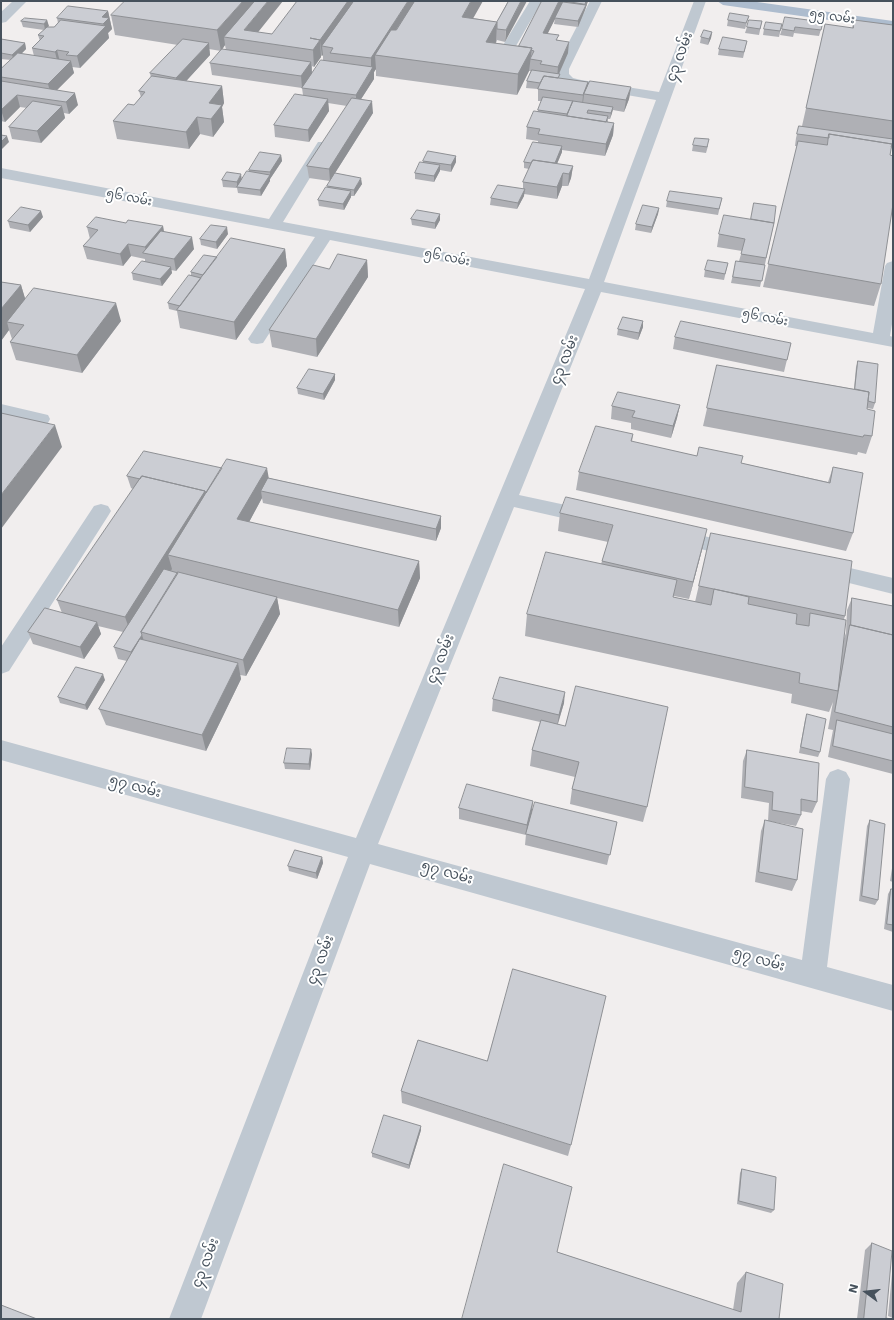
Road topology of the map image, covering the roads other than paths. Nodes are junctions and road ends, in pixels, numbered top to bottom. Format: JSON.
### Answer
{"nodes":[{"id":1,"x":21,"y":1,"type":"edge"},
{"id":2,"x":536,"y":1,"type":"edge"},
{"id":3,"x":596,"y":1,"type":"edge"},
{"id":4,"x":700,"y":1,"type":"edge"},
{"id":5,"x":723,"y":1,"type":"edge"},
{"id":6,"x":1,"y":19,"type":"edge"},
{"id":7,"x":893,"y":25,"type":"edge"},
{"id":8,"x":504,"y":55,"type":"edge"},
{"id":9,"x":665,"y":97,"type":"junction"},
{"id":10,"x":332,"y":131,"type":"edge"},
{"id":11,"x":1,"y":173,"type":"edge"},
{"id":12,"x":273,"y":226,"type":"junction"},
{"id":13,"x":325,"y":235,"type":"junction"},
{"id":14,"x":893,"y":266,"type":"edge"},
{"id":15,"x":595,"y":285,"type":"junction"},
{"id":16,"x":257,"y":339,"type":"dead end"},
{"id":17,"x":887,"y":341,"type":"edge"},
{"id":18,"x":1,"y":410,"type":"edge"},
{"id":19,"x":41,"y":419,"type":"dead end"},
{"id":20,"x":507,"y":499,"type":"junction"},
{"id":21,"x":101,"y":511,"type":"dead end"},
{"id":22,"x":608,"y":522,"type":"edge"},
{"id":23,"x":654,"y":532,"type":"edge"},
{"id":24,"x":754,"y":554,"type":"edge"},
{"id":25,"x":800,"y":565,"type":"edge"},
{"id":26,"x":893,"y":586,"type":"edge"},
{"id":27,"x":1,"y":665,"type":"edge"},
{"id":28,"x":1,"y":750,"type":"edge"},
{"id":29,"x":838,"y":780,"type":"dead end"},
{"id":30,"x":363,"y":850,"type":"junction"},
{"id":31,"x":813,"y":975,"type":"junction"},
{"id":32,"x":893,"y":998,"type":"edge"},
{"id":33,"x":185,"y":1319,"type":"edge"}],
"edges":[{"from":1,"to":6,"type":"street"},
{"from":2,"to":8,"type":"street"},
{"from":3,"to":9,"type":"street"},
{"from":4,"to":9,"type":"street","name":"၄၃ လမ်း"},
{"from":5,"to":7,"type":"main road","name":"၅၅ လမ်း"},
{"from":9,"to":15,"type":"street","name":"၄၃ လမ်း"},
{"from":10,"to":12,"type":"street"},
{"from":11,"to":12,"type":"street","name":"၅၆ လမ်း"},
{"from":12,"to":13,"type":"street","name":"၅၆ လမ်း"},
{"from":13,"to":15,"type":"street","name":"၅၆ လမ်း"},
{"from":13,"to":16,"type":"street"},
{"from":14,"to":17,"type":"street"},
{"from":15,"to":17,"type":"street","name":"၅၆ လမ်း"},
{"from":15,"to":20,"type":"street","name":"၄၃ လမ်း"},
{"from":18,"to":19,"type":"street"},
{"from":20,"to":22,"type":"street"},
{"from":20,"to":30,"type":"street","name":"၄၃ လမ်း"},
{"from":21,"to":27,"type":"street"},
{"from":23,"to":24,"type":"street"},
{"from":25,"to":26,"type":"street"},
{"from":28,"to":30,"type":"street","name":"၅၇ လမ်း"},
{"from":29,"to":31,"type":"street"},
{"from":30,"to":31,"type":"street","name":"၅၇ လမ်း"},
{"from":30,"to":33,"type":"street","name":"၄၃ လမ်း"},
{"from":31,"to":32,"type":"street","name":"၅၇ လမ်း"}]}
